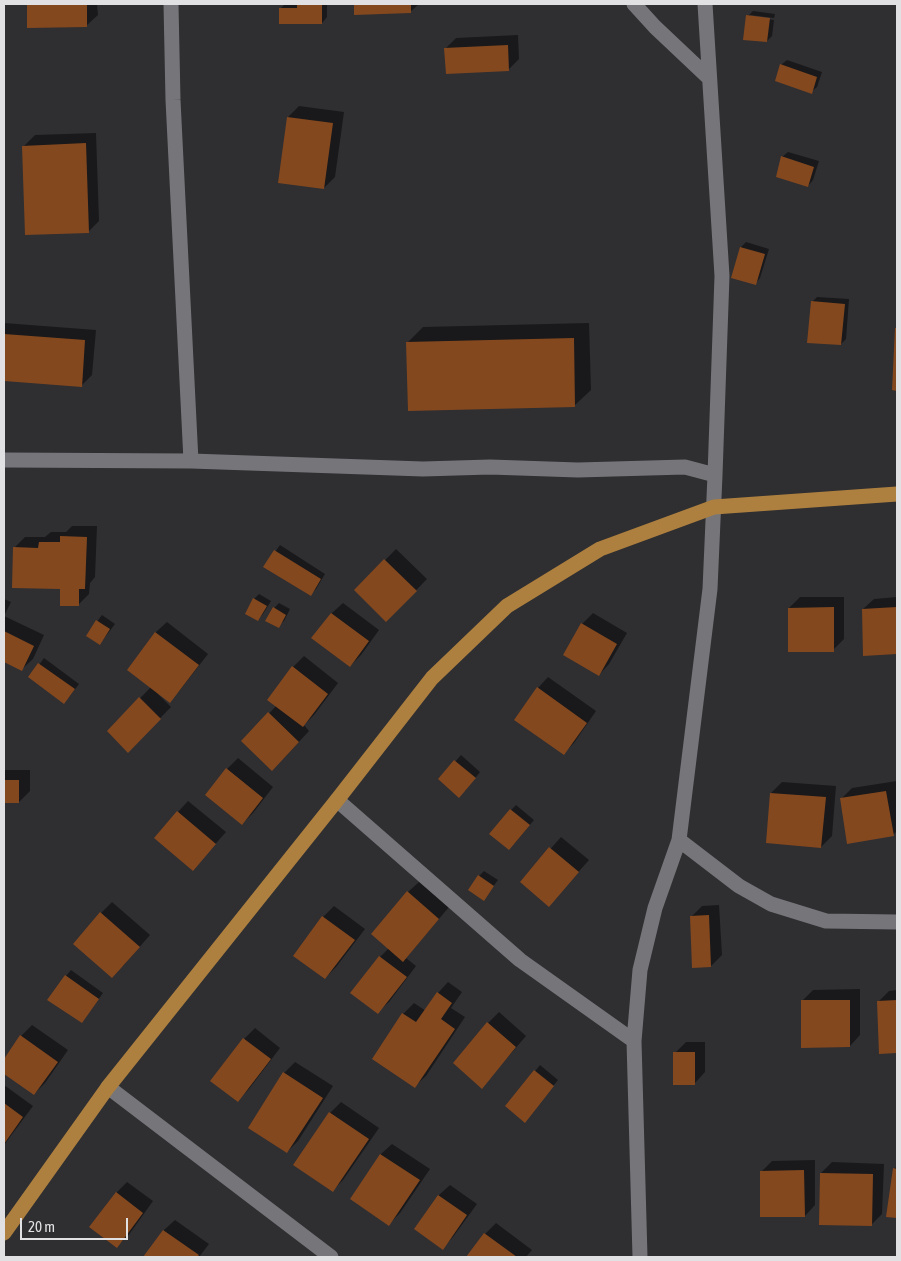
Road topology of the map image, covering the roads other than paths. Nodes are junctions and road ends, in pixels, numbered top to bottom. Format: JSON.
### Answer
{"nodes":[{"id":1,"x":171,"y":4,"type":"edge"},
{"id":2,"x":634,"y":4,"type":"edge"},
{"id":3,"x":705,"y":4,"type":"edge"},
{"id":4,"x":709,"y":78,"type":"junction"},
{"id":5,"x":4,"y":460,"type":"edge"},
{"id":6,"x":191,"y":461,"type":"junction"},
{"id":7,"x":715,"y":475,"type":"junction"},
{"id":8,"x":897,"y":494,"type":"edge"},
{"id":9,"x":714,"y":507,"type":"junction"},
{"id":10,"x":337,"y":800,"type":"junction"},
{"id":11,"x":679,"y":840,"type":"junction"},
{"id":12,"x":897,"y":922,"type":"edge"},
{"id":13,"x":634,"y":1041,"type":"junction"},
{"id":14,"x":108,"y":1087,"type":"junction"},
{"id":15,"x":4,"y":1233,"type":"edge"},
{"id":16,"x":331,"y":1257,"type":"edge"},
{"id":17,"x":640,"y":1257,"type":"edge"}],
"edges":[{"from":1,"to":6,"type":"street"},
{"from":2,"to":4,"type":"street"},
{"from":3,"to":4,"type":"street"},
{"from":4,"to":7,"type":"street"},
{"from":5,"to":6,"type":"street"},
{"from":6,"to":7,"type":"street"},
{"from":7,"to":9,"type":"street"},
{"from":8,"to":9,"type":"main road"},
{"from":9,"to":10,"type":"main road"},
{"from":9,"to":11,"type":"street"},
{"from":10,"to":13,"type":"street"},
{"from":10,"to":14,"type":"main road"},
{"from":11,"to":12,"type":"street"},
{"from":11,"to":13,"type":"street"},
{"from":13,"to":17,"type":"street"},
{"from":14,"to":15,"type":"main road"},
{"from":14,"to":16,"type":"street"}]}
